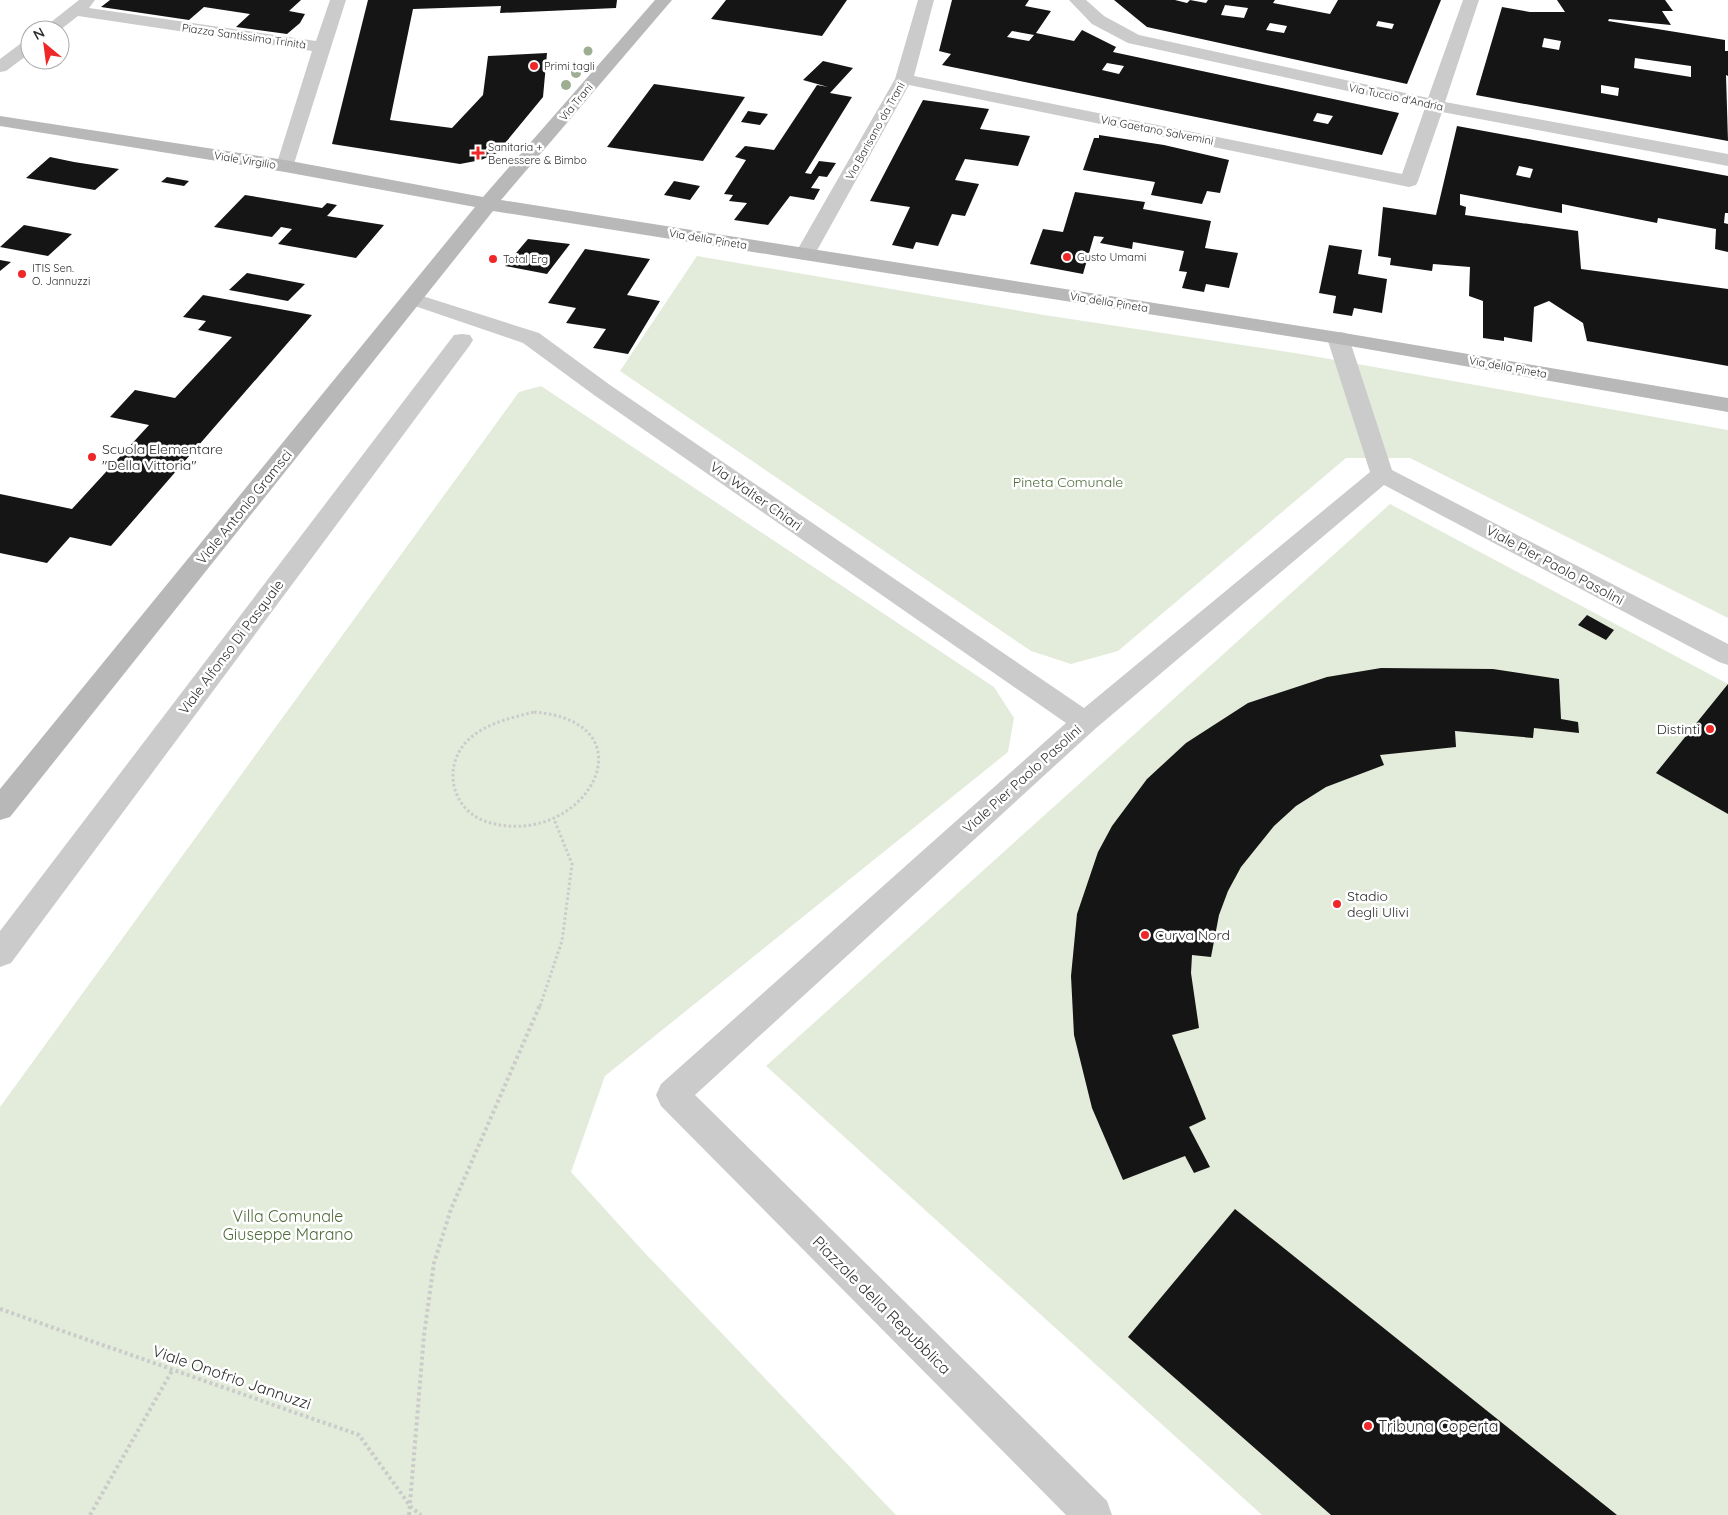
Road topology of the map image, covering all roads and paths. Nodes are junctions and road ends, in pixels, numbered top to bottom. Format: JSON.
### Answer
{"nodes":[{"id":1,"x":89,"y":0,"type":"edge"},
{"id":2,"x":338,"y":0,"type":"edge"},
{"id":3,"x":664,"y":0,"type":"edge"},
{"id":4,"x":926,"y":0,"type":"edge"},
{"id":5,"x":1077,"y":0,"type":"edge"},
{"id":6,"x":1471,"y":0,"type":"edge"},
{"id":7,"x":74,"y":11,"type":"junction"},
{"id":8,"x":62,"y":20,"type":"edge"},
{"id":9,"x":322,"y":47,"type":"junction"},
{"id":10,"x":20,"y":52,"type":"edge"},
{"id":11,"x":0,"y":67,"type":"edge"},
{"id":12,"x":904,"y":79,"type":"junction"},
{"id":13,"x":1434,"y":106,"type":"junction"},
{"id":14,"x":0,"y":121,"type":"edge"},
{"id":15,"x":1728,"y":160,"type":"edge"},
{"id":16,"x":285,"y":166,"type":"junction"},
{"id":17,"x":488,"y":204,"type":"junction"},
{"id":18,"x":805,"y":254,"type":"junction"},
{"id":19,"x":413,"y":299,"type":"junction"},
{"id":20,"x":1338,"y":338,"type":"junction"},
{"id":21,"x":462,"y":340,"type":"dead end"},
{"id":22,"x":1728,"y":405,"type":"edge"},
{"id":23,"x":1382,"y":474,"type":"junction"},
{"id":24,"x":1728,"y":656,"type":"edge"},
{"id":25,"x":1085,"y":722,"type":"junction"},
{"id":26,"x":0,"y":809,"type":"edge"},
{"id":27,"x":554,"y":819,"type":"junction"},
{"id":28,"x":0,"y":954,"type":"edge"},
{"id":29,"x":672,"y":1095,"type":"joint"},
{"id":30,"x":0,"y":1309,"type":"edge"},
{"id":31,"x":173,"y":1369,"type":"junction"},
{"id":32,"x":411,"y":1507,"type":"junction"},
{"id":33,"x":90,"y":1515,"type":"edge"},
{"id":34,"x":409,"y":1515,"type":"edge"},
{"id":35,"x":421,"y":1515,"type":"edge"},
{"id":36,"x":1094,"y":1515,"type":"edge"}],
"edges":[{"from":1,"to":7,"type":"street"},
{"from":2,"to":9,"type":"street"},
{"from":3,"to":17,"type":"street","name":"Via Trani"},
{"from":4,"to":12,"type":"street","name":"Via Barisano da Trani"},
{"from":5,"to":13,"type":"street","name":"Via Tuccio d'Andria"},
{"from":6,"to":13,"type":"street"},
{"from":7,"to":8,"type":"street"},
{"from":7,"to":9,"type":"street","name":"Piazza Santissima Trinità"},
{"from":9,"to":16,"type":"street","name":"Piazza Santissima Trinità"},
{"from":10,"to":11,"type":"street"},
{"from":12,"to":13,"type":"street","name":"Via Gaetano Salvemini"},
{"from":12,"to":18,"type":"street","name":"Via Barisano da Trani"},
{"from":13,"to":15,"type":"street","name":"Via Tuccio d'Andria"},
{"from":14,"to":16,"type":"street","name":"Viale Virgilio"},
{"from":16,"to":17,"type":"street","name":"Viale Virgilio"},
{"from":17,"to":18,"type":"street","name":"Via della Pineta"},
{"from":17,"to":19,"type":"street","name":"Viale Antonio Gramsci"},
{"from":18,"to":20,"type":"street","name":"Via della Pineta"},
{"from":19,"to":25,"type":"street","name":"Via Walter Chiari"},
{"from":19,"to":26,"type":"street","name":"Viale Antonio Gramsci"},
{"from":20,"to":22,"type":"street","name":"Via della Pineta"},
{"from":20,"to":23,"type":"street"},
{"from":21,"to":28,"type":"street","name":"Viale Alfonso Di Pasquale"},
{"from":23,"to":24,"type":"street","name":"Viale Pier Paolo Pasolini"},
{"from":23,"to":25,"type":"street","name":"Viale Pier Paolo Pasolini"},
{"from":25,"to":29,"type":"street","name":"Viale Pier Paolo Pasolini"},
{"from":27,"to":27,"type":"path"},
{"from":27,"to":32,"type":"path"},
{"from":29,"to":36,"type":"street","name":"Piazzale della Repubblica"},
{"from":30,"to":31,"type":"path","name":"Viale Onofrio Jannuzzi"},
{"from":31,"to":32,"type":"path","name":"Viale Onofrio Jannuzzi"},
{"from":31,"to":33,"type":"path"},
{"from":32,"to":34,"type":"path"},
{"from":32,"to":35,"type":"path","name":"Viale Onofrio Jannuzzi"}]}
